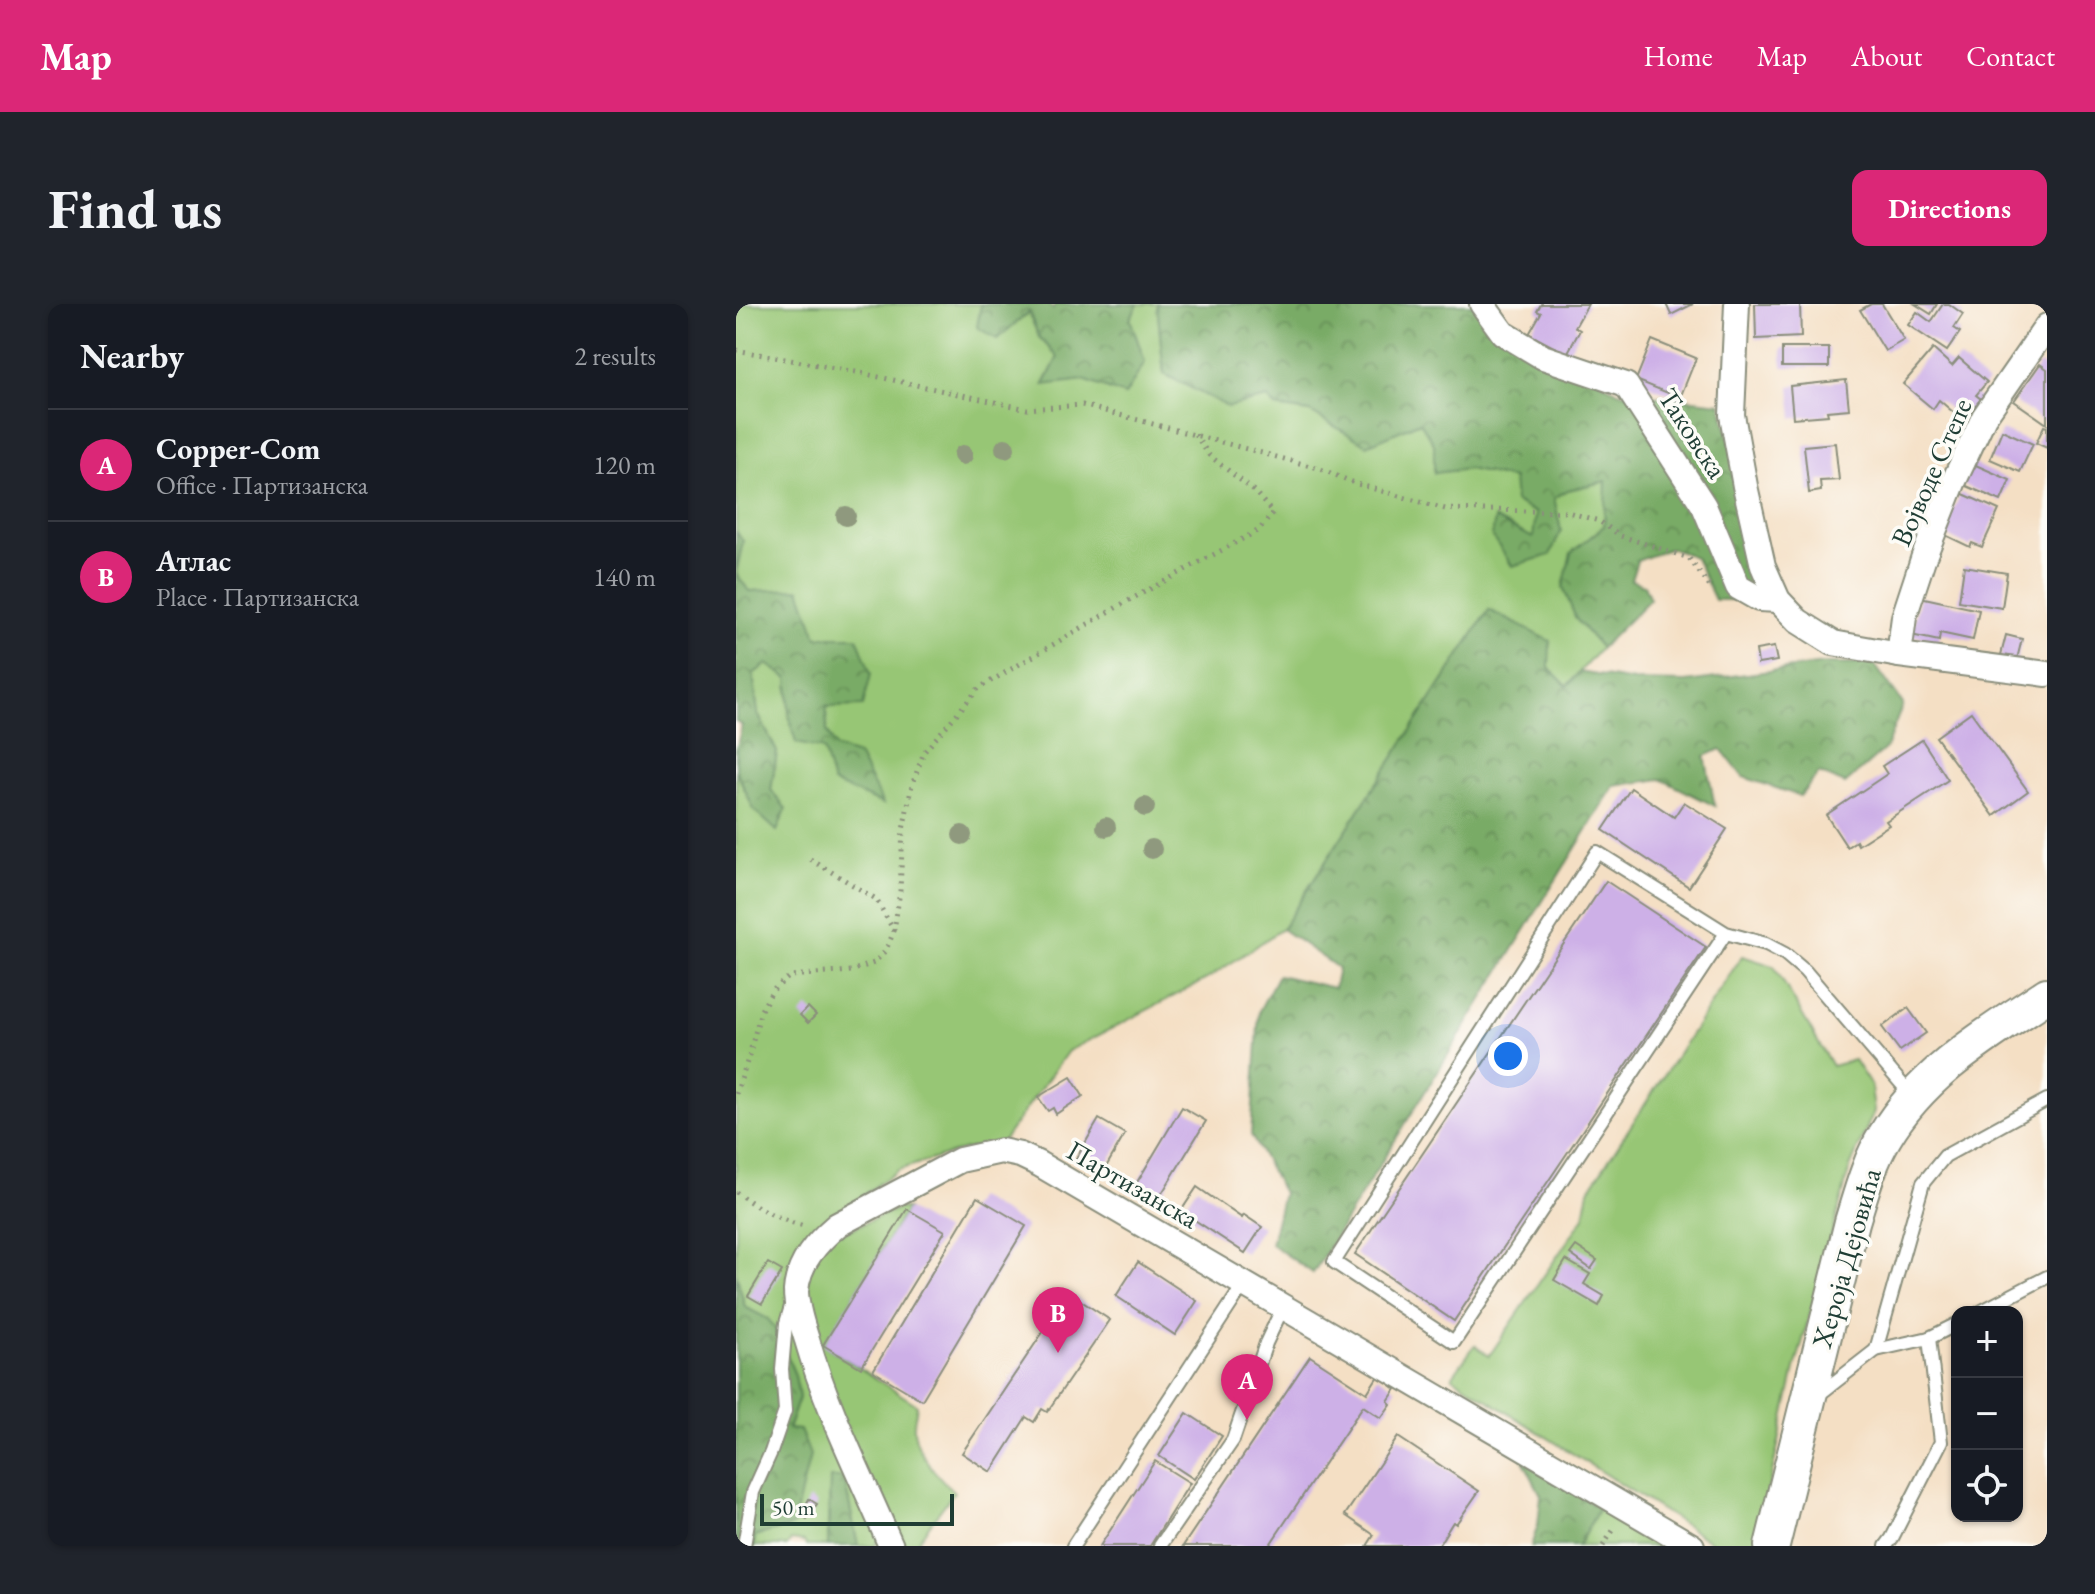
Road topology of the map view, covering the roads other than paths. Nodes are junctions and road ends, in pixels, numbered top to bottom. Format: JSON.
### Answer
{"nodes":[{"id":1,"x":1482,"y":304,"type":"edge"},
{"id":2,"x":1737,"y":304,"type":"edge"},
{"id":3,"x":2047,"y":326,"type":"edge"},
{"id":4,"x":1778,"y":600,"type":"junction"},
{"id":5,"x":1899,"y":655,"type":"junction"},
{"id":6,"x":2047,"y":674,"type":"edge"},
{"id":7,"x":1726,"y":933,"type":"junction"},
{"id":8,"x":2047,"y":995,"type":"edge"},
{"id":9,"x":1913,"y":1098,"type":"junction"},
{"id":10,"x":2047,"y":1100,"type":"edge"},
{"id":11,"x":2047,"y":1277,"type":"edge"},
{"id":12,"x":1244,"y":1284,"type":"junction"},
{"id":13,"x":796,"y":1288,"type":"junction"},
{"id":14,"x":1991,"y":1306,"type":"edge"},
{"id":15,"x":1283,"y":1307,"type":"junction"},
{"id":16,"x":1951,"y":1327,"type":"edge"},
{"id":17,"x":1929,"y":1338,"type":"junction"},
{"id":18,"x":1876,"y":1350,"type":"junction"},
{"id":19,"x":1805,"y":1405,"type":"junction"},
{"id":20,"x":744,"y":1546,"type":"edge"},
{"id":21,"x":891,"y":1546,"type":"edge"},
{"id":22,"x":1073,"y":1546,"type":"edge"},
{"id":23,"x":1160,"y":1546,"type":"edge"},
{"id":24,"x":1692,"y":1546,"type":"edge"},
{"id":25,"x":1772,"y":1546,"type":"edge"},
{"id":26,"x":1886,"y":1546,"type":"edge"}],
"edges":[{"from":1,"to":4,"type":"street","name":"Таковска"},
{"from":2,"to":4,"type":"street"},
{"from":3,"to":5,"type":"street","name":"Војводе Степе"},
{"from":4,"to":5,"type":"street"},
{"from":5,"to":6,"type":"street"},
{"from":7,"to":7,"type":"lane"},
{"from":7,"to":9,"type":"lane"},
{"from":8,"to":9,"type":"street","name":"Хероја Дејовића"},
{"from":9,"to":19,"type":"street","name":"Хероја Дејовића"},
{"from":10,"to":18,"type":"lane"},
{"from":11,"to":14,"type":"lane"},
{"from":12,"to":13,"type":"street","name":"Партизанска"},
{"from":12,"to":15,"type":"street","name":"Партизанска"},
{"from":12,"to":22,"type":"lane"},
{"from":13,"to":20,"type":"lane"},
{"from":13,"to":21,"type":"street"},
{"from":15,"to":23,"type":"lane"},
{"from":15,"to":24,"type":"street","name":"Партизанска"},
{"from":16,"to":17,"type":"lane"},
{"from":17,"to":18,"type":"lane"},
{"from":17,"to":26,"type":"lane"},
{"from":18,"to":19,"type":"lane"},
{"from":19,"to":25,"type":"street","name":"Хероја Дејовића"}]}
